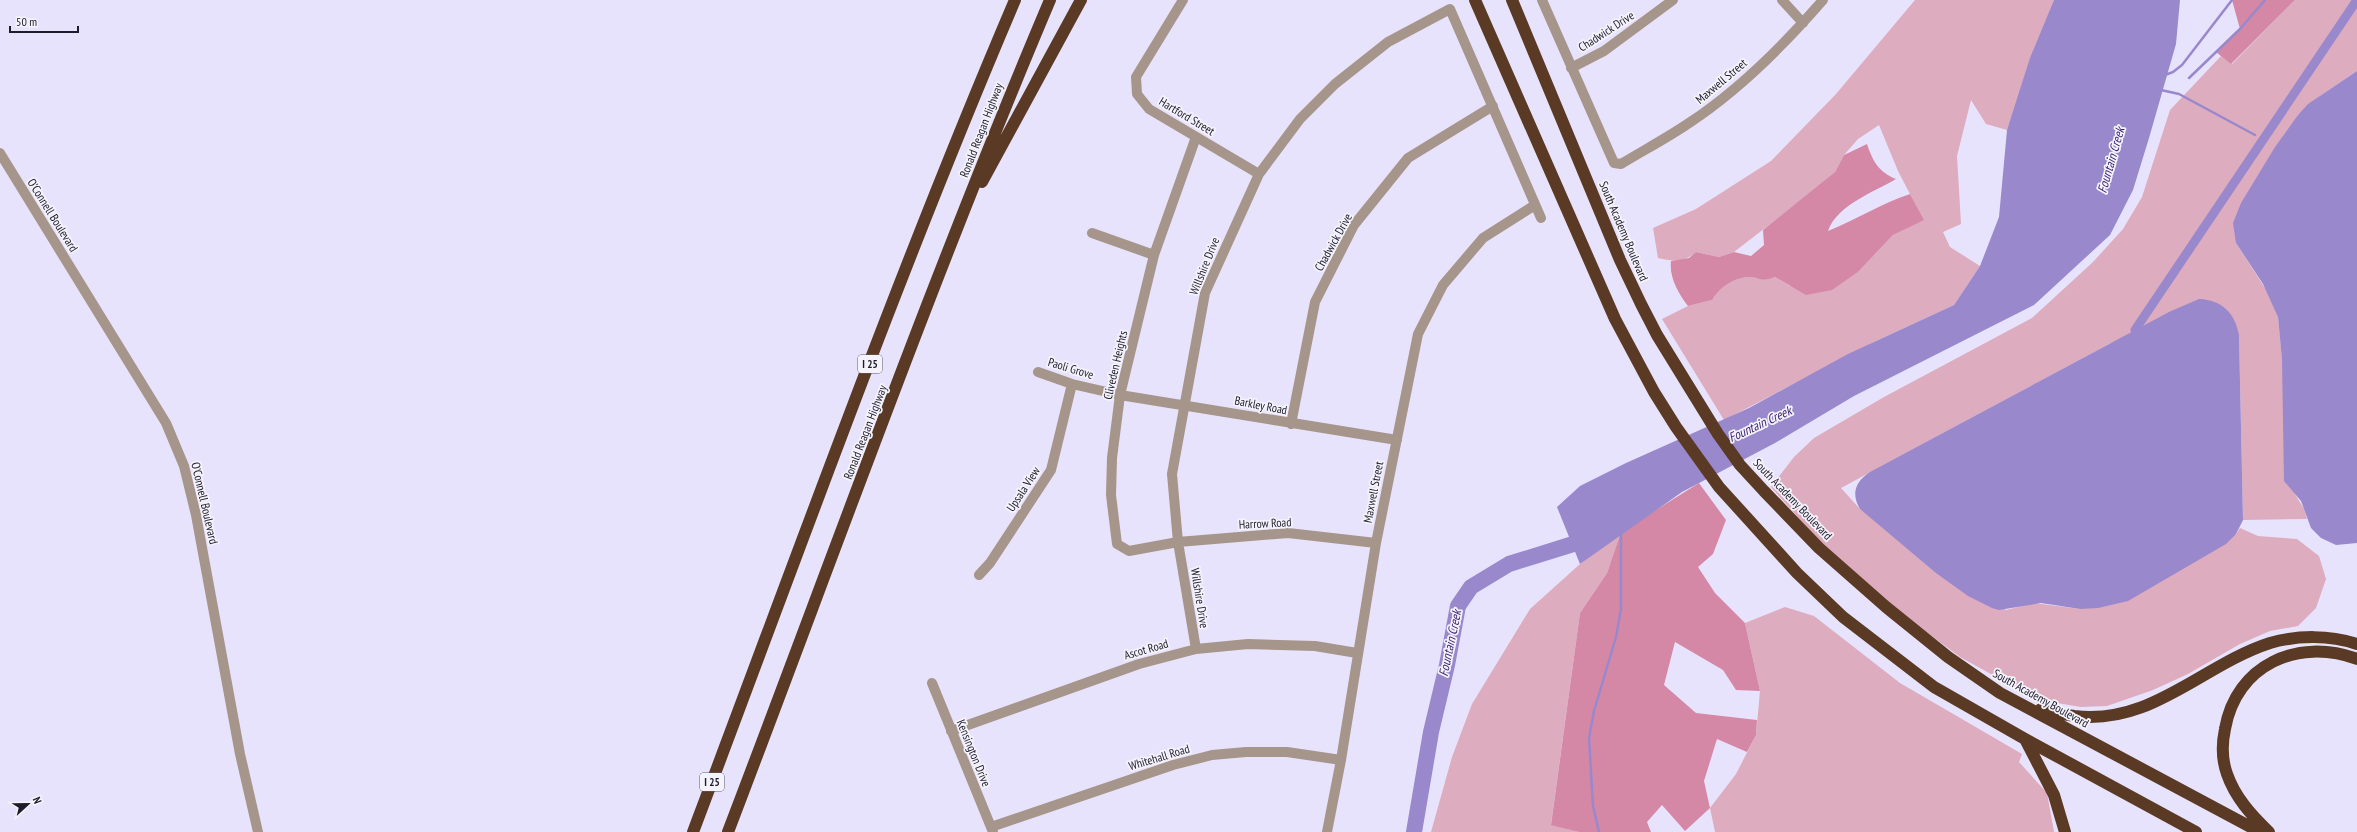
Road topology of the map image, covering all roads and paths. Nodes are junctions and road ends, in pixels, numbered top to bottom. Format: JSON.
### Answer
{"nodes":[{"id":1,"x":1015,"y":0,"type":"edge"},
{"id":2,"x":1050,"y":0,"type":"edge"},
{"id":3,"x":1081,"y":0,"type":"edge"},
{"id":4,"x":1183,"y":0,"type":"edge"},
{"id":5,"x":1466,"y":0,"type":"edge"},
{"id":6,"x":1475,"y":0,"type":"edge"},
{"id":7,"x":1512,"y":0,"type":"edge"},
{"id":8,"x":1542,"y":0,"type":"edge"},
{"id":9,"x":1672,"y":0,"type":"edge"},
{"id":10,"x":1782,"y":0,"type":"edge"},
{"id":11,"x":1823,"y":0,"type":"edge"},
{"id":12,"x":1803,"y":24,"type":"junction"},
{"id":13,"x":1493,"y":42,"type":"junction"},
{"id":14,"x":1571,"y":68,"type":"junction"},
{"id":15,"x":1492,"y":106,"type":"junction"},
{"id":16,"x":1196,"y":137,"type":"junction"},
{"id":17,"x":0,"y":153,"type":"edge"},
{"id":18,"x":1259,"y":174,"type":"junction"},
{"id":19,"x":969,"y":202,"type":"junction"},
{"id":20,"x":1535,"y":205,"type":"junction"},
{"id":21,"x":1541,"y":218,"type":"dead end"},
{"id":22,"x":1092,"y":233,"type":"dead end"},
{"id":23,"x":1154,"y":255,"type":"junction"},
{"id":24,"x":1038,"y":372,"type":"dead end"},
{"id":25,"x":1072,"y":384,"type":"junction"},
{"id":26,"x":1120,"y":395,"type":"junction"},
{"id":27,"x":1184,"y":404,"type":"junction"},
{"id":28,"x":1291,"y":424,"type":"junction"},
{"id":29,"x":1396,"y":440,"type":"junction"},
{"id":30,"x":1178,"y":542,"type":"junction"},
{"id":31,"x":1376,"y":543,"type":"junction"},
{"id":32,"x":979,"y":575,"type":"dead end"},
{"id":33,"x":2357,"y":644,"type":"edge"},
{"id":34,"x":1196,"y":649,"type":"junction"},
{"id":35,"x":1358,"y":653,"type":"junction"},
{"id":36,"x":2357,"y":659,"type":"edge"},
{"id":37,"x":932,"y":683,"type":"dead end"},
{"id":38,"x":2000,"y":693,"type":"junction"},
{"id":39,"x":952,"y":731,"type":"junction"},
{"id":40,"x":2025,"y":739,"type":"junction"},
{"id":41,"x":1341,"y":760,"type":"junction"},
{"id":42,"x":992,"y":830,"type":"edge"},
{"id":43,"x":258,"y":832,"type":"edge"},
{"id":44,"x":693,"y":832,"type":"edge"},
{"id":45,"x":728,"y":832,"type":"edge"},
{"id":46,"x":1327,"y":832,"type":"edge"},
{"id":47,"x":2065,"y":832,"type":"edge"},
{"id":48,"x":2196,"y":832,"type":"edge"},
{"id":49,"x":2260,"y":832,"type":"edge"},
{"id":50,"x":2269,"y":832,"type":"edge"}],
"edges":[{"from":1,"to":44,"type":"highway","name":"Ronald Reagan Highway","number":"I 25"},
{"from":2,"to":19,"type":"highway","name":"Ronald Reagan Highway"},
{"from":3,"to":19,"type":"highway"},
{"from":4,"to":16,"type":"street","name":"Hartford Street"},
{"from":5,"to":13,"type":"highway"},
{"from":6,"to":13,"type":"highway"},
{"from":7,"to":38,"type":"highway","name":"South Academy Boulevard"},
{"from":8,"to":14,"type":"street"},
{"from":9,"to":14,"type":"street","name":"Chadwick Drive"},
{"from":10,"to":12,"type":"street"},
{"from":11,"to":12,"type":"street","name":"Maxwell Street"},
{"from":12,"to":14,"type":"street","name":"Maxwell Street"},
{"from":13,"to":40,"type":"highway"},
{"from":15,"to":18,"type":"street","name":"Willshire Drive"},
{"from":15,"to":20,"type":"street"},
{"from":15,"to":28,"type":"street","name":"Chadwick Drive"},
{"from":16,"to":18,"type":"street","name":"Hartford Street"},
{"from":16,"to":23,"type":"street","name":"Cliveden Heights"},
{"from":17,"to":43,"type":"street","name":"O'Connell Boulevard"},
{"from":18,"to":27,"type":"street","name":"Willshire Drive"},
{"from":19,"to":45,"type":"highway","name":"Ronald Reagan Highway"},
{"from":20,"to":21,"type":"street"},
{"from":20,"to":29,"type":"street","name":"Maxwell Street"},
{"from":22,"to":23,"type":"street"},
{"from":23,"to":26,"type":"street","name":"Cliveden Heights"},
{"from":24,"to":25,"type":"street","name":"Paoli Grove"},
{"from":25,"to":26,"type":"street","name":"Paoli Grove"},
{"from":25,"to":32,"type":"street","name":"Upsala View"},
{"from":26,"to":27,"type":"street","name":"Barkley Road"},
{"from":26,"to":30,"type":"street","name":"Cliveden Heights"},
{"from":27,"to":28,"type":"street","name":"Barkley Road"},
{"from":27,"to":30,"type":"street","name":"Willshire Drive"},
{"from":28,"to":29,"type":"street","name":"Barkley Road"},
{"from":29,"to":31,"type":"street","name":"Maxwell Street"},
{"from":30,"to":31,"type":"street","name":"Harrow Road"},
{"from":30,"to":34,"type":"street","name":"Willshire Drive"},
{"from":31,"to":35,"type":"street","name":"Maxwell Street"},
{"from":33,"to":38,"type":"highway"},
{"from":34,"to":35,"type":"street","name":"Ascot Road"},
{"from":34,"to":39,"type":"street","name":"Ascot Road"},
{"from":35,"to":41,"type":"street","name":"Maxwell Street"},
{"from":36,"to":50,"type":"highway"},
{"from":37,"to":39,"type":"street","name":"Kensington Drive"},
{"from":38,"to":49,"type":"highway","name":"South Academy Boulevard"},
{"from":39,"to":42,"type":"street","name":"Kensington Drive"},
{"from":40,"to":47,"type":"highway"},
{"from":40,"to":48,"type":"highway"},
{"from":41,"to":42,"type":"street","name":"Whitehall Road"},
{"from":41,"to":46,"type":"street","name":"Maxwell Street"}]}
